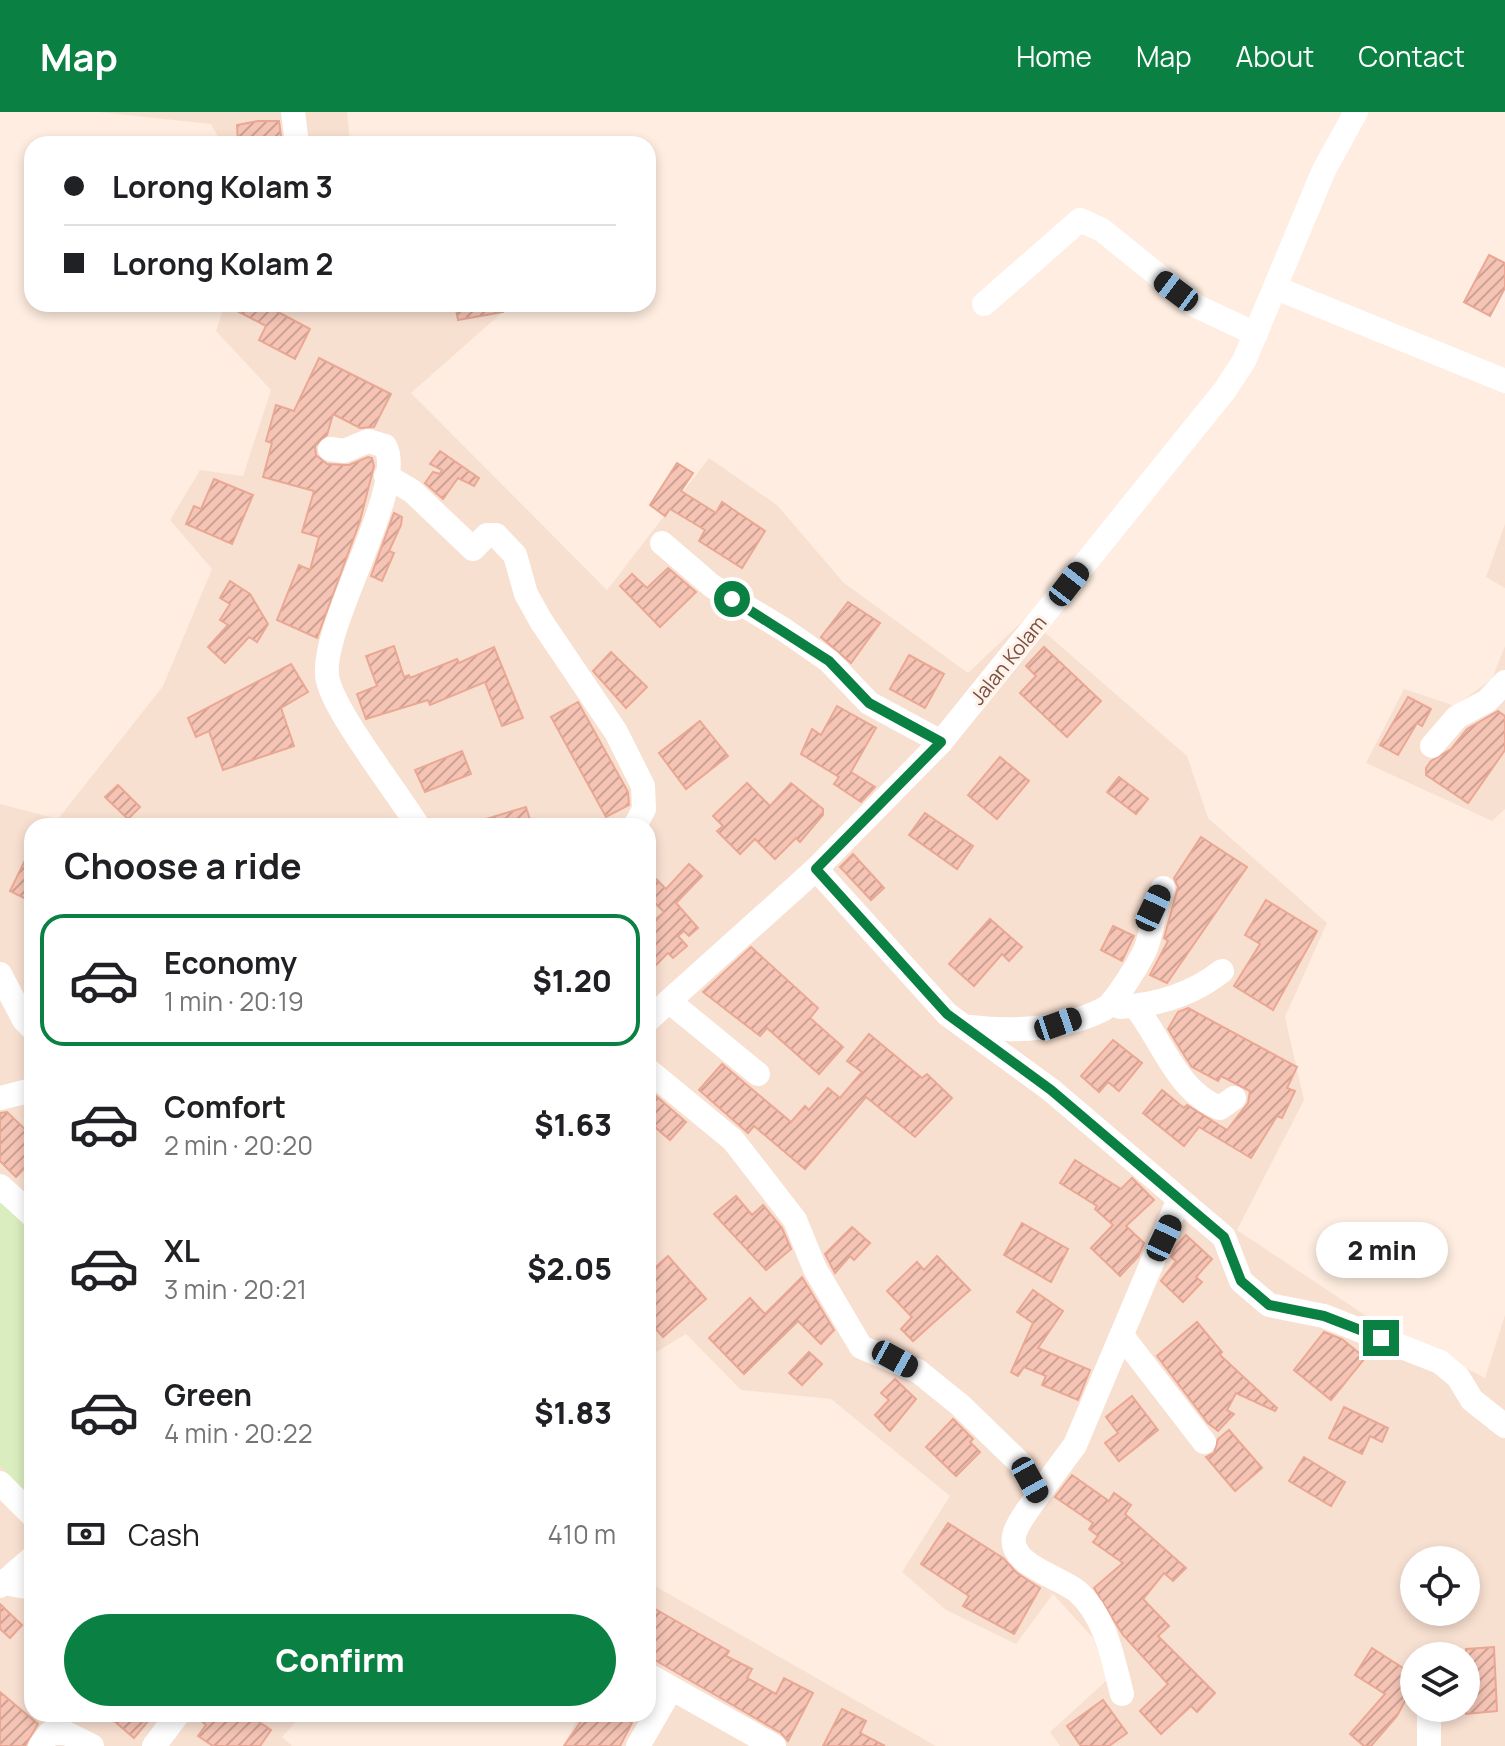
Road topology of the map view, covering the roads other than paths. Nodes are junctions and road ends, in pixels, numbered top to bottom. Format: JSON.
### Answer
{"nodes":[{"id":1,"x":293,"y":112,"type":"edge"},
{"id":2,"x":1356,"y":112,"type":"edge"},
{"id":3,"x":296,"y":136,"type":"edge"},
{"id":4,"x":1276,"y":288,"type":"junction"},
{"id":5,"x":984,"y":304,"type":"dead end"},
{"id":6,"x":1256,"y":334,"type":"junction"},
{"id":7,"x":1505,"y":381,"type":"edge"},
{"id":8,"x":330,"y":449,"type":"dead end"},
{"id":9,"x":386,"y":476,"type":"junction"},
{"id":10,"x":662,"y":543,"type":"dead end"},
{"id":11,"x":1505,"y":682,"type":"edge"},
{"id":12,"x":941,"y":742,"type":"junction"},
{"id":13,"x":1432,"y":746,"type":"dead end"},
{"id":14,"x":413,"y":818,"type":"edge"},
{"id":15,"x":639,"y":818,"type":"edge"},
{"id":16,"x":816,"y":869,"type":"junction"},
{"id":17,"x":1163,"y":888,"type":"dead end"},
{"id":18,"x":1222,"y":971,"type":"dead end"},
{"id":19,"x":0,"y":974,"type":"edge"},
{"id":20,"x":670,"y":1002,"type":"junction"},
{"id":21,"x":1135,"y":1006,"type":"junction"},
{"id":22,"x":1106,"y":1008,"type":"junction"},
{"id":23,"x":656,"y":1013,"type":"edge"},
{"id":24,"x":24,"y":1020,"type":"edge"},
{"id":25,"x":963,"y":1027,"type":"junction"},
{"id":26,"x":758,"y":1074,"type":"dead end"},
{"id":27,"x":656,"y":1077,"type":"edge"},
{"id":28,"x":24,"y":1092,"type":"edge"},
{"id":29,"x":0,"y":1098,"type":"edge"},
{"id":30,"x":1234,"y":1098,"type":"dead end"},
{"id":31,"x":0,"y":1186,"type":"edge"},
{"id":32,"x":1179,"y":1199,"type":"junction"},
{"id":33,"x":24,"y":1208,"type":"edge"},
{"id":34,"x":1123,"y":1337,"type":"junction"},
{"id":35,"x":1505,"y":1426,"type":"edge"},
{"id":36,"x":1204,"y":1442,"type":"dead end"},
{"id":37,"x":0,"y":1483,"type":"edge"},
{"id":38,"x":1038,"y":1495,"type":"junction"},
{"id":39,"x":24,"y":1507,"type":"edge"},
{"id":40,"x":24,"y":1565,"type":"edge"},
{"id":41,"x":2,"y":1585,"type":"edge"},
{"id":42,"x":24,"y":1587,"type":"edge"},
{"id":43,"x":656,"y":1680,"type":"edge"},
{"id":44,"x":671,"y":1689,"type":"junction"},
{"id":45,"x":1122,"y":1694,"type":"dead end"},
{"id":46,"x":656,"y":1715,"type":"edge"},
{"id":47,"x":172,"y":1722,"type":"edge"},
{"id":48,"x":652,"y":1722,"type":"edge"},
{"id":49,"x":1429,"y":1722,"type":"edge"},
{"id":50,"x":40,"y":1746,"type":"edge"},
{"id":51,"x":92,"y":1746,"type":"edge"},
{"id":52,"x":154,"y":1746,"type":"edge"},
{"id":53,"x":638,"y":1746,"type":"edge"},
{"id":54,"x":774,"y":1746,"type":"edge"},
{"id":55,"x":1429,"y":1746,"type":"edge"}],
"edges":[{"from":1,"to":3,"type":"street"},
{"from":2,"to":4,"type":"street","name":"Jalan Kolam"},
{"from":4,"to":6,"type":"street","name":"Jalan Kolam"},
{"from":4,"to":7,"type":"street"},
{"from":5,"to":6,"type":"street"},
{"from":6,"to":12,"type":"street","name":"Jalan Kolam"},
{"from":8,"to":9,"type":"street"},
{"from":9,"to":14,"type":"street"},
{"from":9,"to":15,"type":"street"},
{"from":10,"to":12,"type":"street"},
{"from":11,"to":13,"type":"street"},
{"from":12,"to":16,"type":"street","name":"Jalan Kolam"},
{"from":16,"to":20,"type":"street","name":"Jalan Kolam"},
{"from":16,"to":25,"type":"street"},
{"from":17,"to":22,"type":"street"},
{"from":18,"to":21,"type":"street"},
{"from":19,"to":24,"type":"street"},
{"from":20,"to":23,"type":"street","name":"Jalan Kolam"},
{"from":20,"to":26,"type":"street"},
{"from":21,"to":22,"type":"street"},
{"from":21,"to":30,"type":"street"},
{"from":22,"to":25,"type":"street"},
{"from":25,"to":32,"type":"street"},
{"from":27,"to":38,"type":"street"},
{"from":28,"to":29,"type":"street"},
{"from":31,"to":33,"type":"street"},
{"from":32,"to":34,"type":"street"},
{"from":32,"to":35,"type":"street"},
{"from":34,"to":36,"type":"street"},
{"from":34,"to":38,"type":"street"},
{"from":37,"to":39,"type":"street"},
{"from":38,"to":45,"type":"street"},
{"from":40,"to":41,"type":"street"},
{"from":41,"to":42,"type":"street"},
{"from":43,"to":44,"type":"street"},
{"from":44,"to":46,"type":"street"},
{"from":44,"to":54,"type":"street"},
{"from":47,"to":52,"type":"street"},
{"from":48,"to":53,"type":"street"},
{"from":49,"to":55,"type":"street"},
{"from":50,"to":51,"type":"street"}]}
